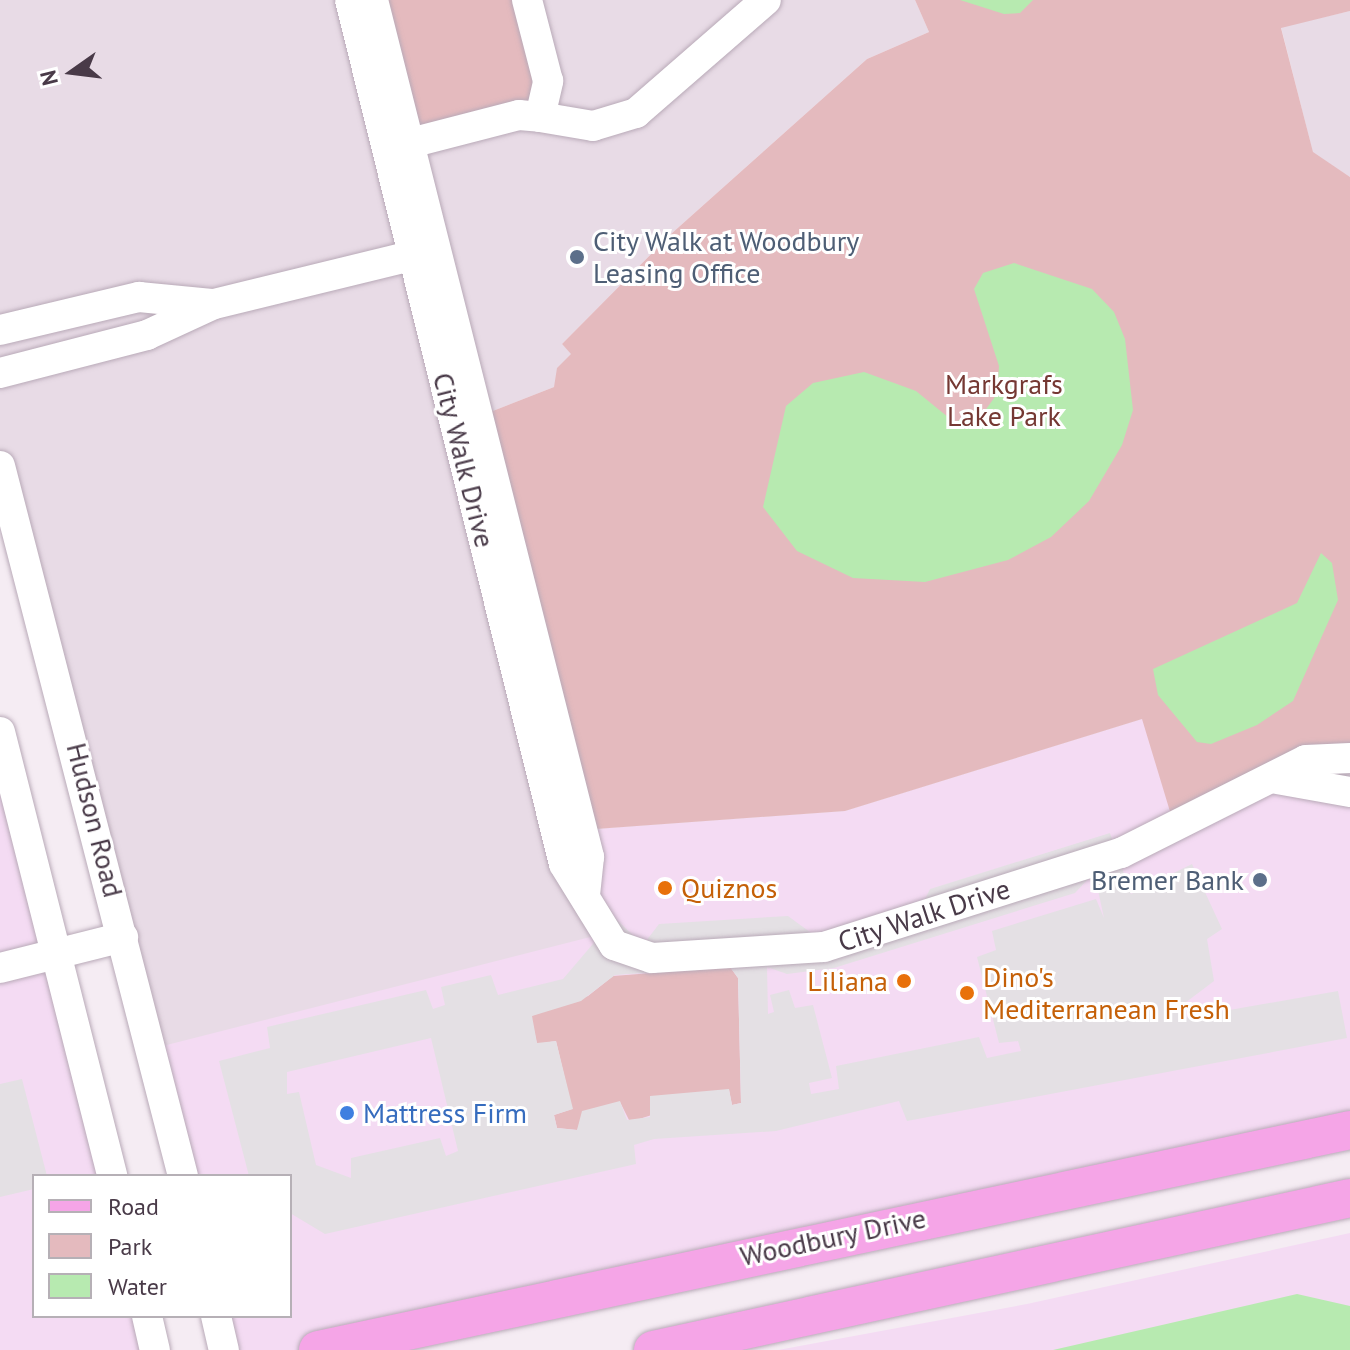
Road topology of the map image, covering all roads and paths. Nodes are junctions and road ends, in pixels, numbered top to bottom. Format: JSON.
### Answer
{"nodes":[{"id":1,"x":350,"y":0,"type":"edge"},
{"id":2,"x":373,"y":0,"type":"edge"},
{"id":3,"x":527,"y":0,"type":"edge"},
{"id":4,"x":766,"y":0,"type":"edge"},
{"id":5,"x":540,"y":117,"type":"junction"},
{"id":6,"x":398,"y":146,"type":"junction"},
{"id":7,"x":425,"y":252,"type":"junction"},
{"id":8,"x":214,"y":304,"type":"junction"},
{"id":9,"x":0,"y":330,"type":"edge"},
{"id":10,"x":0,"y":373,"type":"edge"},
{"id":11,"x":0,"y":466,"type":"edge"},
{"id":12,"x":0,"y":732,"type":"edge"},
{"id":13,"x":1350,"y":758,"type":"edge"},
{"id":14,"x":1277,"y":779,"type":"junction"},
{"id":15,"x":1350,"y":792,"type":"edge"},
{"id":16,"x":123,"y":937,"type":"junction"},
{"id":17,"x":56,"y":954,"type":"junction"},
{"id":18,"x":0,"y":968,"type":"edge"},
{"id":19,"x":1350,"y":1130,"type":"edge"},
{"id":20,"x":111,"y":1174,"type":"edge"},
{"id":21,"x":182,"y":1174,"type":"edge"},
{"id":22,"x":1350,"y":1198,"type":"edge"},
{"id":23,"x":147,"y":1318,"type":"edge"},
{"id":24,"x":216,"y":1318,"type":"edge"},
{"id":25,"x":155,"y":1350,"type":"edge"},
{"id":26,"x":224,"y":1350,"type":"edge"},
{"id":27,"x":318,"y":1350,"type":"edge"},
{"id":28,"x":653,"y":1350,"type":"edge"}],
"edges":[{"from":1,"to":6,"type":"street","name":"City Walk Drive"},
{"from":2,"to":6,"type":"street","name":"City Walk Drive"},
{"from":3,"to":5,"type":"street"},
{"from":4,"to":5,"type":"street"},
{"from":5,"to":6,"type":"street"},
{"from":6,"to":7,"type":"street","name":"City Walk Drive"},
{"from":7,"to":8,"type":"street"},
{"from":7,"to":14,"type":"street","name":"City Walk Drive"},
{"from":8,"to":9,"type":"street"},
{"from":8,"to":10,"type":"street"},
{"from":11,"to":16,"type":"street","name":"Hudson Road"},
{"from":12,"to":17,"type":"street"},
{"from":13,"to":14,"type":"street","name":"City Walk Drive"},
{"from":14,"to":15,"type":"street"},
{"from":16,"to":17,"type":"street"},
{"from":16,"to":21,"type":"street","name":"Hudson Road"},
{"from":17,"to":18,"type":"street"},
{"from":17,"to":20,"type":"street"},
{"from":19,"to":27,"type":"main road","name":"Woodbury Drive"},
{"from":22,"to":28,"type":"main road"},
{"from":23,"to":25,"type":"street"},
{"from":24,"to":26,"type":"street"}]}
